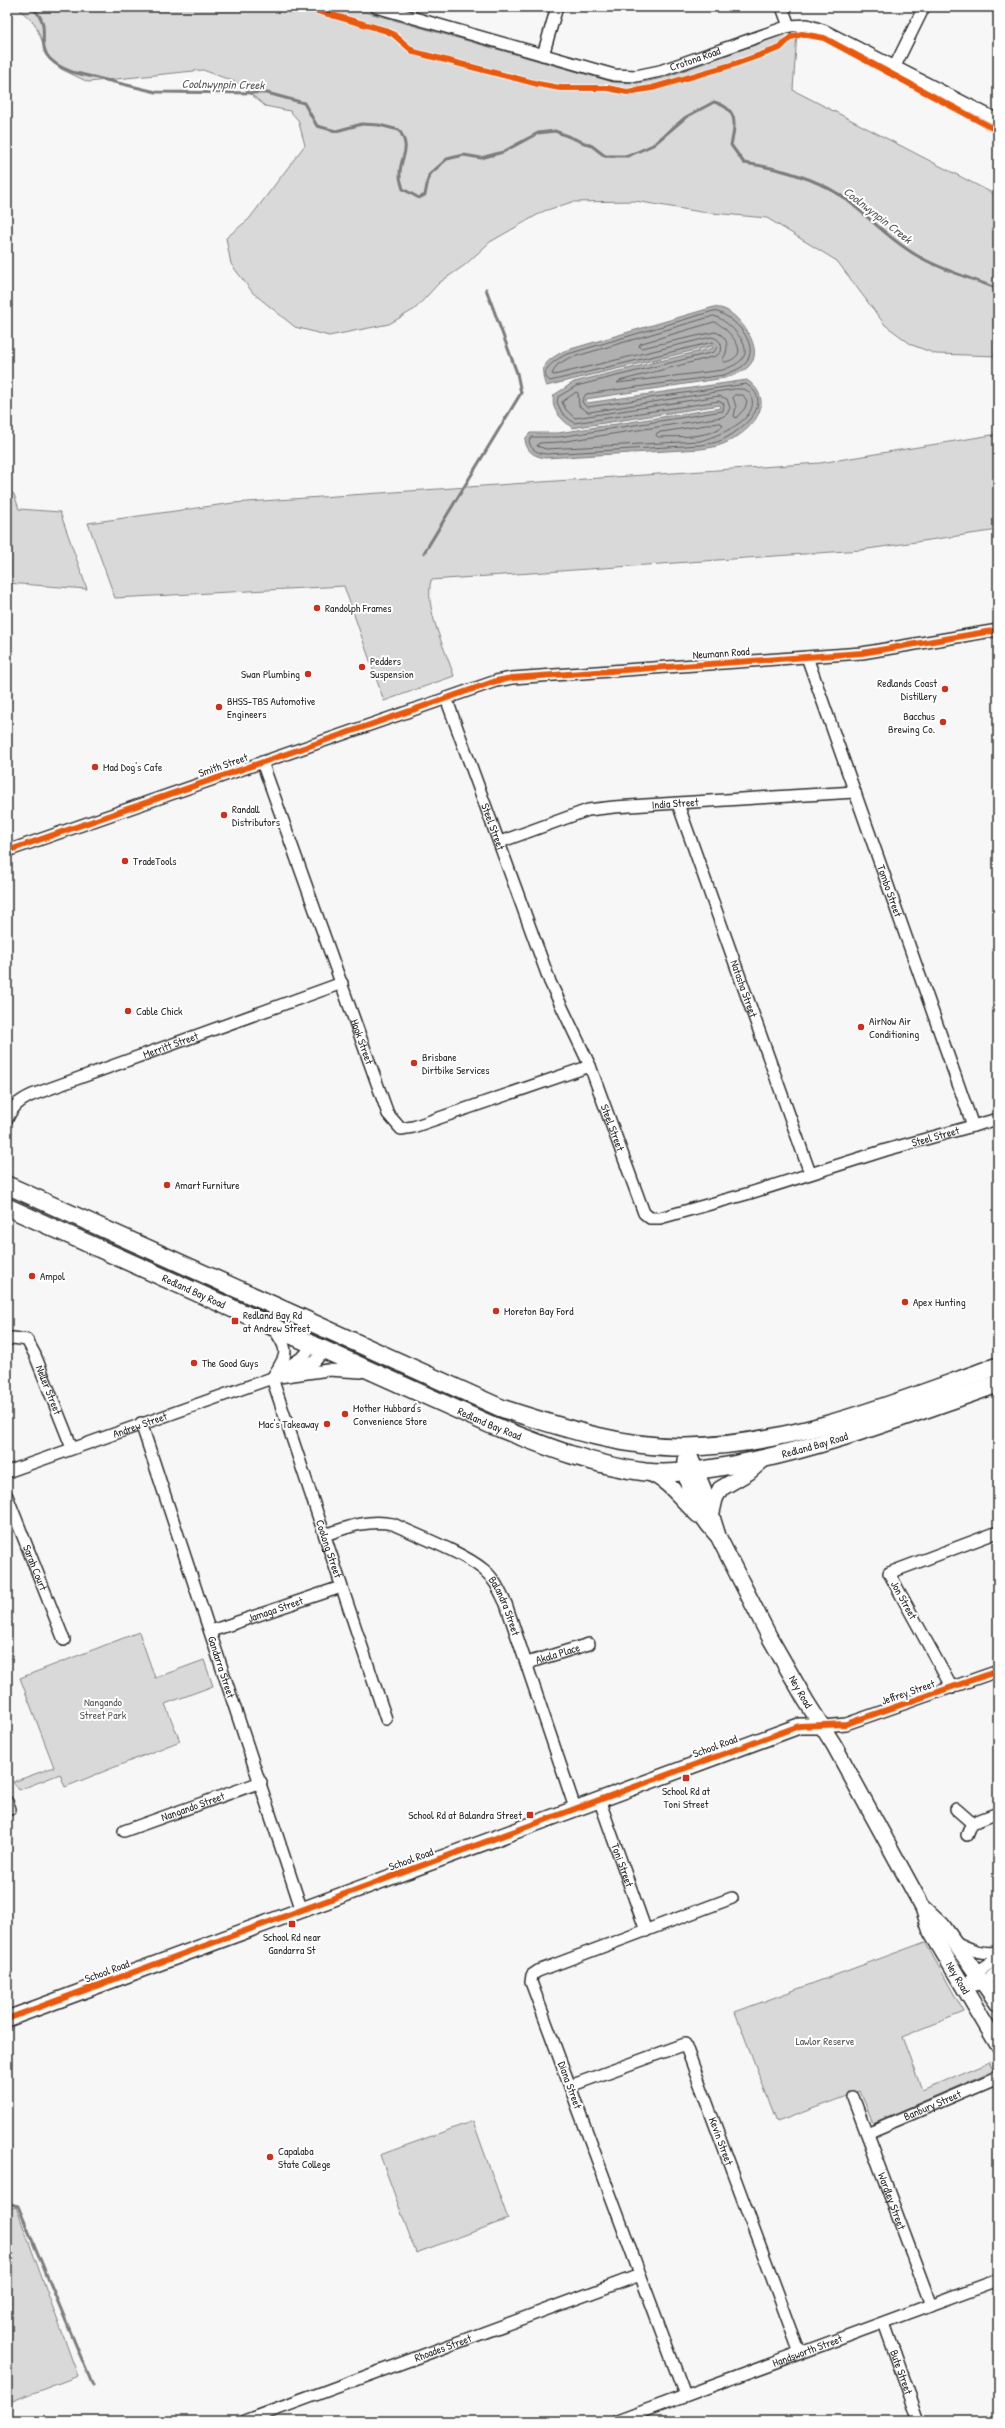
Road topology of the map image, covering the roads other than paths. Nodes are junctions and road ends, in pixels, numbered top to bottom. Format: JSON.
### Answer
{"nodes":[{"id":1,"x":376,"y":7,"type":"edge"},
{"id":2,"x":557,"y":7,"type":"edge"},
{"id":3,"x":782,"y":7,"type":"edge"},
{"id":4,"x":924,"y":7,"type":"edge"},
{"id":5,"x":409,"y":12,"type":"edge"},
{"id":6,"x":789,"y":26,"type":"junction"},
{"id":7,"x":543,"y":55,"type":"junction"},
{"id":8,"x":894,"y":66,"type":"junction"},
{"id":9,"x":998,"y":120,"type":"edge"},
{"id":10,"x":998,"y":630,"type":"edge"},
{"id":11,"x":807,"y":656,"type":"junction"},
{"id":12,"x":446,"y":698,"type":"junction"},
{"id":13,"x":262,"y":762,"type":"junction"},
{"id":14,"x":855,"y":792,"type":"junction"},
{"id":15,"x":678,"y":804,"type":"junction"},
{"id":16,"x":500,"y":842,"type":"junction"},
{"id":17,"x":7,"y":851,"type":"edge"},
{"id":18,"x":342,"y":983,"type":"junction"},
{"id":19,"x":590,"y":1066,"type":"junction"},
{"id":20,"x":7,"y":1119,"type":"edge"},
{"id":21,"x":998,"y":1119,"type":"edge"},
{"id":22,"x":972,"y":1126,"type":"junction"},
{"id":23,"x":810,"y":1173,"type":"junction"},
{"id":24,"x":7,"y":1185,"type":"edge"},
{"id":25,"x":7,"y":1207,"type":"edge"},
{"id":26,"x":272,"y":1327,"type":"junction"},
{"id":27,"x":328,"y":1330,"type":"junction"},
{"id":28,"x":7,"y":1340,"type":"edge"},
{"id":29,"x":319,"y":1347,"type":"junction"},
{"id":30,"x":998,"y":1366,"type":"edge"},
{"id":31,"x":291,"y":1374,"type":"junction"},
{"id":32,"x":380,"y":1376,"type":"junction"},
{"id":33,"x":272,"y":1378,"type":"junction"},
{"id":34,"x":998,"y":1384,"type":"edge"},
{"id":35,"x":141,"y":1423,"type":"junction"},
{"id":36,"x":686,"y":1447,"type":"junction"},
{"id":37,"x":72,"y":1448,"type":"junction"},
{"id":38,"x":764,"y":1459,"type":"junction"},
{"id":39,"x":691,"y":1471,"type":"junction"},
{"id":40,"x":7,"y":1472,"type":"edge"},
{"id":41,"x":647,"y":1472,"type":"junction"},
{"id":42,"x":7,"y":1496,"type":"edge"},
{"id":43,"x":708,"y":1516,"type":"junction"},
{"id":44,"x":998,"y":1532,"type":"edge"},
{"id":45,"x":325,"y":1535,"type":"junction"},
{"id":46,"x":341,"y":1587,"type":"junction"},
{"id":47,"x":210,"y":1631,"type":"junction"},
{"id":48,"x":64,"y":1640,"type":"dead end"},
{"id":49,"x":589,"y":1644,"type":"dead end"},
{"id":50,"x":527,"y":1663,"type":"junction"},
{"id":51,"x":998,"y":1671,"type":"edge"},
{"id":52,"x":952,"y":1688,"type":"junction"},
{"id":53,"x":386,"y":1719,"type":"dead end"},
{"id":54,"x":823,"y":1726,"type":"junction"},
{"id":55,"x":261,"y":1782,"type":"junction"},
{"id":56,"x":599,"y":1800,"type":"junction"},
{"id":57,"x":575,"y":1808,"type":"junction"},
{"id":58,"x":956,"y":1809,"type":"dead end"},
{"id":59,"x":998,"y":1813,"type":"edge"},
{"id":60,"x":972,"y":1822,"type":"junction"},
{"id":61,"x":124,"y":1831,"type":"dead end"},
{"id":62,"x":967,"y":1835,"type":"dead end"},
{"id":63,"x":732,"y":1898,"type":"dead end"},
{"id":64,"x":923,"y":1908,"type":"junction"},
{"id":65,"x":302,"y":1910,"type":"junction"},
{"id":66,"x":646,"y":1931,"type":"junction"},
{"id":67,"x":955,"y":1942,"type":"junction"},
{"id":68,"x":998,"y":1952,"type":"edge"},
{"id":69,"x":998,"y":1958,"type":"edge"},
{"id":70,"x":998,"y":1972,"type":"edge"},
{"id":71,"x":980,"y":1978,"type":"junction"},
{"id":72,"x":965,"y":1988,"type":"junction"},
{"id":73,"x":998,"y":2004,"type":"edge"},
{"id":74,"x":7,"y":2019,"type":"edge"},
{"id":75,"x":998,"y":2045,"type":"edge"},
{"id":76,"x":998,"y":2078,"type":"edge"},
{"id":77,"x":570,"y":2086,"type":"junction"},
{"id":78,"x":852,"y":2097,"type":"dead end"},
{"id":79,"x":867,"y":2133,"type":"junction"},
{"id":80,"x":640,"y":2274,"type":"junction"},
{"id":81,"x":998,"y":2280,"type":"edge"},
{"id":82,"x":931,"y":2305,"type":"junction"},
{"id":83,"x":884,"y":2323,"type":"junction"},
{"id":84,"x":800,"y":2352,"type":"junction"},
{"id":85,"x":685,"y":2395,"type":"junction"},
{"id":86,"x":245,"y":2421,"type":"edge"},
{"id":87,"x":617,"y":2421,"type":"edge"},
{"id":88,"x":919,"y":2421,"type":"edge"}],
"edges":[{"from":1,"to":5,"type":"street","name":"Crotona Road"},
{"from":2,"to":7,"type":"street"},
{"from":3,"to":6,"type":"street"},
{"from":4,"to":8,"type":"street"},
{"from":5,"to":7,"type":"street","name":"Crotona Road"},
{"from":6,"to":7,"type":"street","name":"Crotona Road"},
{"from":6,"to":8,"type":"street","name":"Crotona Road"},
{"from":8,"to":9,"type":"street","name":"Crotona Road"},
{"from":10,"to":11,"type":"street","name":"Neumann Road"},
{"from":11,"to":12,"type":"street","name":"Neumann Road"},
{"from":11,"to":14,"type":"street","name":"Tombo Street"},
{"from":12,"to":13,"type":"street","name":"Smith Street"},
{"from":12,"to":16,"type":"street","name":"Steel Street"},
{"from":13,"to":17,"type":"street","name":"Smith Street"},
{"from":13,"to":18,"type":"street","name":"Hook Street"},
{"from":14,"to":15,"type":"street","name":"India Street"},
{"from":14,"to":22,"type":"street","name":"Tombo Street"},
{"from":15,"to":16,"type":"street","name":"India Street"},
{"from":15,"to":23,"type":"street","name":"Natasha Street"},
{"from":16,"to":19,"type":"street","name":"Steel Street"},
{"from":18,"to":19,"type":"street","name":"Hook Street"},
{"from":18,"to":20,"type":"street","name":"Merritt Street"},
{"from":19,"to":23,"type":"street","name":"Steel Street"},
{"from":21,"to":22,"type":"street","name":"Steel Street"},
{"from":22,"to":23,"type":"street","name":"Steel Street"},
{"from":24,"to":27,"type":"main road","name":"Redland Bay Road"},
{"from":25,"to":26,"type":"main road","name":"Redland Bay Road"},
{"from":26,"to":29,"type":"main road","name":"Redland Bay Road"},
{"from":26,"to":33,"type":"street"},
{"from":27,"to":29,"type":"main road"},
{"from":27,"to":36,"type":"main road","name":"Redland Bay Road"},
{"from":28,"to":37,"type":"street","name":"Neller Street"},
{"from":29,"to":31,"type":"street","name":"Andrew Street"},
{"from":29,"to":32,"type":"main road","name":"Redland Bay Road"},
{"from":29,"to":33,"type":"street","name":"Andrew Street"},
{"from":30,"to":36,"type":"main road","name":"Redland Bay Road"},
{"from":31,"to":32,"type":"street","name":"Andrew Street"},
{"from":31,"to":33,"type":"street","name":"Andrew Street"},
{"from":32,"to":41,"type":"main road","name":"Redland Bay Road"},
{"from":33,"to":35,"type":"street","name":"Andrew Street"},
{"from":33,"to":45,"type":"street","name":"Coolong Street"},
{"from":34,"to":38,"type":"main road","name":"Redland Bay Road"},
{"from":35,"to":37,"type":"street","name":"Andrew Street"},
{"from":35,"to":47,"type":"street","name":"Gandarra Street"},
{"from":36,"to":39,"type":"main road","name":"Ney Road"},
{"from":37,"to":40,"type":"street","name":"Andrew Street"},
{"from":38,"to":39,"type":"main road","name":"Redland Bay Road"},
{"from":38,"to":43,"type":"main road"},
{"from":39,"to":41,"type":"main road","name":"Redland Bay Road"},
{"from":39,"to":43,"type":"main road","name":"Ney Road"},
{"from":41,"to":43,"type":"main road"},
{"from":42,"to":48,"type":"street","name":"Sarah Court"},
{"from":43,"to":54,"type":"main road","name":"Ney Road"},
{"from":44,"to":52,"type":"street","name":"Jon Street"},
{"from":45,"to":46,"type":"street","name":"Coolong Street"},
{"from":45,"to":50,"type":"street","name":"Balandra Street"},
{"from":46,"to":47,"type":"street","name":"Jamaga Street"},
{"from":46,"to":53,"type":"street","name":"Coolong Street"},
{"from":47,"to":55,"type":"street","name":"Gandarra Street"},
{"from":49,"to":50,"type":"street","name":"Akala Place"},
{"from":50,"to":57,"type":"street","name":"Balandra Street"},
{"from":51,"to":52,"type":"street","name":"Jeffrey Street"},
{"from":52,"to":54,"type":"street","name":"Jeffrey Street"},
{"from":54,"to":56,"type":"main road","name":"School Road"},
{"from":54,"to":64,"type":"main road","name":"Ney Road"},
{"from":55,"to":61,"type":"street","name":"Nangando Street"},
{"from":55,"to":65,"type":"street","name":"Gandarra Street"},
{"from":56,"to":57,"type":"main road","name":"School Road"},
{"from":56,"to":66,"type":"street","name":"Toni Street"},
{"from":57,"to":65,"type":"main road","name":"School Road"},
{"from":58,"to":60,"type":"street"},
{"from":59,"to":60,"type":"street"},
{"from":60,"to":62,"type":"street"},
{"from":63,"to":66,"type":"street","name":"Diana Street"},
{"from":64,"to":67,"type":"main road","name":"Ney Road"},
{"from":64,"to":72,"type":"main road","name":"Ney Road"},
{"from":65,"to":74,"type":"main road","name":"School Road"},
{"from":66,"to":77,"type":"street","name":"Diana Street"},
{"from":67,"to":68,"type":"street"},
{"from":67,"to":71,"type":"main road","name":"Ney Road"},
{"from":69,"to":71,"type":"street"},
{"from":70,"to":71,"type":"street"},
{"from":71,"to":72,"type":"street"},
{"from":71,"to":73,"type":"main road","name":"Ney Road"},
{"from":72,"to":75,"type":"main road","name":"Ney Road"},
{"from":76,"to":79,"type":"street","name":"Banbury Street"},
{"from":77,"to":80,"type":"street","name":"Diana Street"},
{"from":77,"to":84,"type":"street","name":"Kevin Street"},
{"from":78,"to":79,"type":"street","name":"Wardley Street"},
{"from":79,"to":82,"type":"street","name":"Wardley Street"},
{"from":80,"to":85,"type":"street","name":"Diana Street"},
{"from":80,"to":86,"type":"street","name":"Rhoades Street"},
{"from":81,"to":82,"type":"street","name":"Handsworth Street"},
{"from":82,"to":83,"type":"street","name":"Handsworth Street"},
{"from":83,"to":84,"type":"street","name":"Handsworth Street"},
{"from":83,"to":88,"type":"street","name":"Bute Street"},
{"from":84,"to":85,"type":"street","name":"Handsworth Street"},
{"from":85,"to":87,"type":"street","name":"Handsworth Street"}]}
